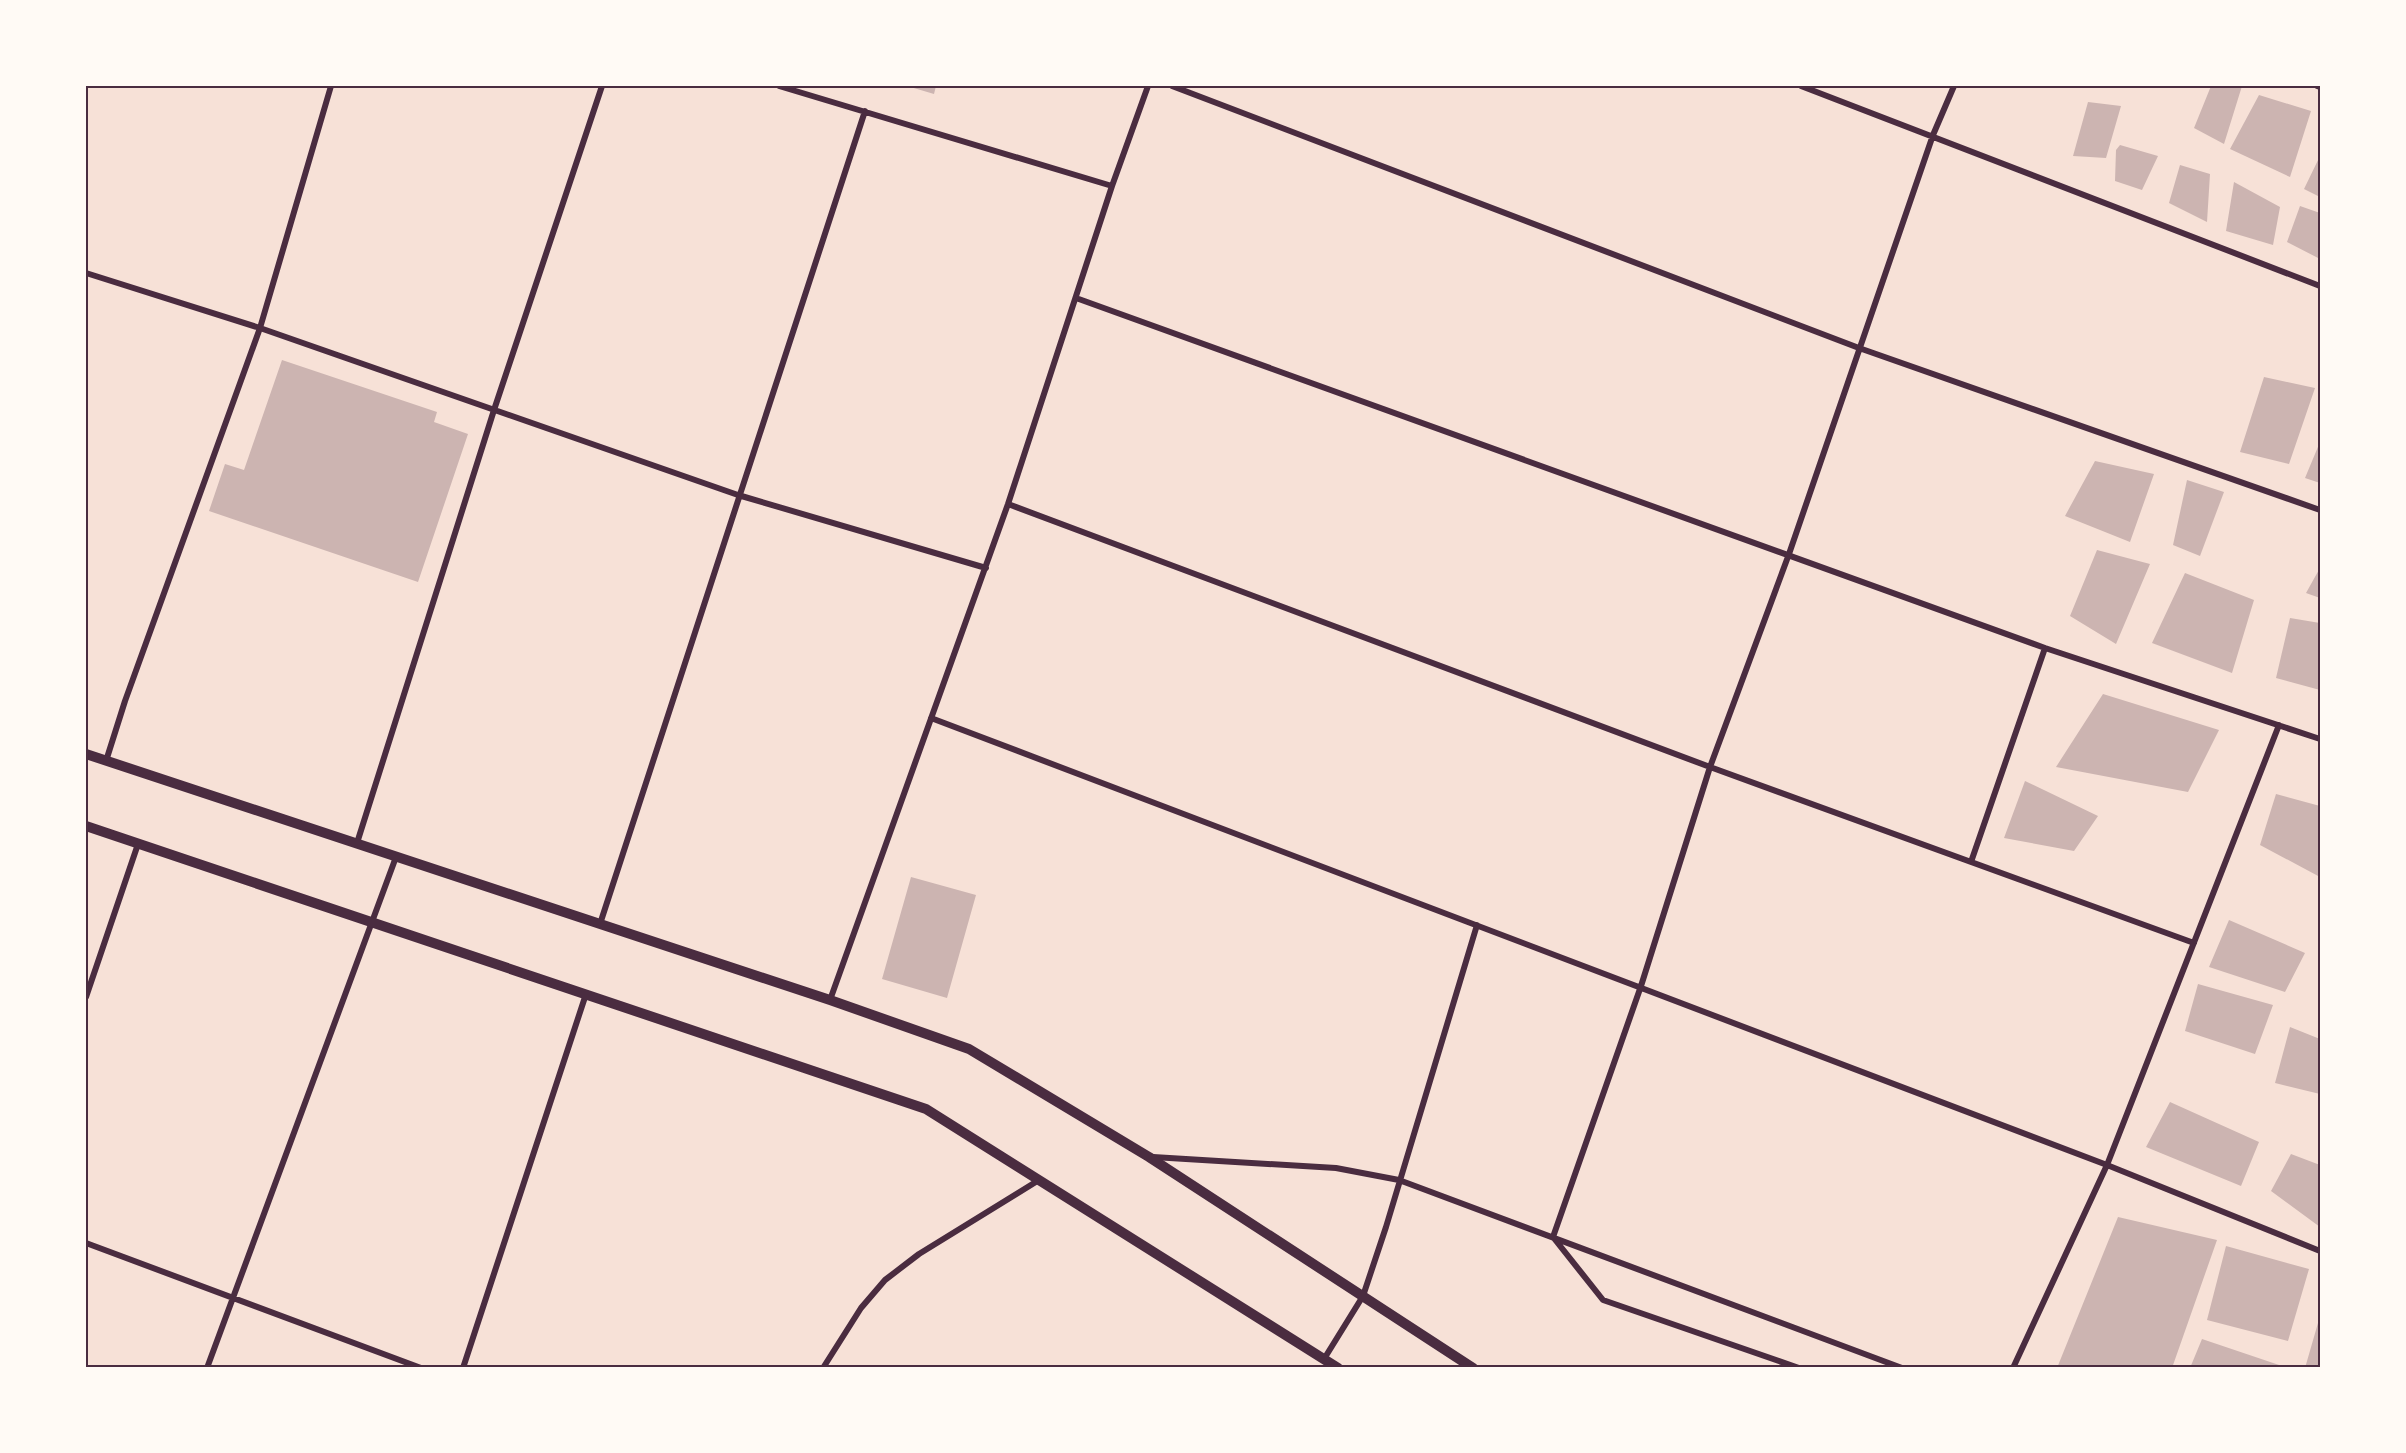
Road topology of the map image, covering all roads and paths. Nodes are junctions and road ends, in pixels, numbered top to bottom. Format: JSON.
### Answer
{"nodes":[{"id":1,"x":331,"y":86,"type":"edge"},
{"id":2,"x":602,"y":86,"type":"edge"},
{"id":3,"x":779,"y":86,"type":"edge"},
{"id":4,"x":1148,"y":86,"type":"edge"},
{"id":5,"x":1172,"y":86,"type":"edge"},
{"id":6,"x":1801,"y":86,"type":"edge"},
{"id":7,"x":1954,"y":86,"type":"edge"},
{"id":8,"x":866,"y":111,"type":"junction"},
{"id":9,"x":1933,"y":135,"type":"junction"},
{"id":10,"x":1112,"y":186,"type":"junction"},
{"id":11,"x":86,"y":273,"type":"edge"},
{"id":12,"x":2320,"y":286,"type":"edge"},
{"id":13,"x":1076,"y":298,"type":"junction"},
{"id":14,"x":260,"y":328,"type":"junction"},
{"id":15,"x":1859,"y":348,"type":"junction"},
{"id":16,"x":494,"y":410,"type":"junction"},
{"id":17,"x":738,"y":495,"type":"junction"},
{"id":18,"x":1008,"y":504,"type":"junction"},
{"id":19,"x":2320,"y":510,"type":"edge"},
{"id":20,"x":1789,"y":554,"type":"junction"},
{"id":21,"x":986,"y":568,"type":"junction"},
{"id":22,"x":2045,"y":648,"type":"junction"},
{"id":23,"x":931,"y":718,"type":"junction"},
{"id":24,"x":2279,"y":725,"type":"junction"},
{"id":25,"x":2320,"y":739,"type":"edge"},
{"id":26,"x":86,"y":754,"type":"edge"},
{"id":27,"x":106,"y":761,"type":"junction"},
{"id":28,"x":1710,"y":767,"type":"junction"},
{"id":29,"x":86,"y":826,"type":"edge"},
{"id":30,"x":357,"y":843,"type":"junction"},
{"id":31,"x":138,"y":844,"type":"junction"},
{"id":32,"x":396,"y":857,"type":"junction"},
{"id":33,"x":1971,"y":862,"type":"junction"},
{"id":34,"x":373,"y":922,"type":"junction"},
{"id":35,"x":600,"y":924,"type":"junction"},
{"id":36,"x":1477,"y":925,"type":"junction"},
{"id":37,"x":2194,"y":943,"type":"junction"},
{"id":38,"x":1641,"y":986,"type":"junction"},
{"id":39,"x":586,"y":994,"type":"junction"},
{"id":40,"x":86,"y":997,"type":"edge"},
{"id":41,"x":830,"y":1000,"type":"junction"},
{"id":42,"x":1149,"y":1157,"type":"junction"},
{"id":43,"x":2107,"y":1165,"type":"junction"},
{"id":44,"x":1039,"y":1180,"type":"junction"},
{"id":45,"x":1399,"y":1180,"type":"junction"},
{"id":46,"x":1553,"y":1237,"type":"junction"},
{"id":47,"x":86,"y":1243,"type":"edge"},
{"id":48,"x":2320,"y":1251,"type":"edge"},
{"id":49,"x":1363,"y":1296,"type":"junction"},
{"id":50,"x":232,"y":1298,"type":"junction"},
{"id":51,"x":1324,"y":1359,"type":"junction"},
{"id":52,"x":207,"y":1368,"type":"edge"},
{"id":53,"x":421,"y":1368,"type":"edge"},
{"id":54,"x":463,"y":1368,"type":"edge"},
{"id":55,"x":823,"y":1368,"type":"edge"},
{"id":56,"x":1338,"y":1368,"type":"edge"},
{"id":57,"x":1473,"y":1368,"type":"edge"},
{"id":58,"x":1799,"y":1368,"type":"edge"},
{"id":59,"x":1902,"y":1368,"type":"edge"},
{"id":60,"x":2013,"y":1368,"type":"edge"}],
"edges":[{"from":1,"to":14,"type":"street"},
{"from":2,"to":16,"type":"street"},
{"from":3,"to":8,"type":"street"},
{"from":4,"to":10,"type":"street"},
{"from":5,"to":15,"type":"street"},
{"from":6,"to":9,"type":"street"},
{"from":7,"to":9,"type":"street"},
{"from":8,"to":10,"type":"street"},
{"from":8,"to":17,"type":"street"},
{"from":9,"to":12,"type":"street"},
{"from":9,"to":15,"type":"street"},
{"from":10,"to":13,"type":"street"},
{"from":11,"to":14,"type":"street"},
{"from":13,"to":18,"type":"street"},
{"from":13,"to":20,"type":"street"},
{"from":14,"to":16,"type":"street"},
{"from":14,"to":27,"type":"street"},
{"from":15,"to":19,"type":"street"},
{"from":15,"to":20,"type":"street"},
{"from":16,"to":17,"type":"street"},
{"from":16,"to":30,"type":"street"},
{"from":17,"to":21,"type":"street"},
{"from":17,"to":35,"type":"street"},
{"from":18,"to":21,"type":"street"},
{"from":18,"to":28,"type":"street"},
{"from":20,"to":22,"type":"street"},
{"from":20,"to":28,"type":"street"},
{"from":21,"to":23,"type":"street"},
{"from":22,"to":24,"type":"street"},
{"from":22,"to":33,"type":"street"},
{"from":23,"to":36,"type":"street"},
{"from":23,"to":41,"type":"street"},
{"from":24,"to":25,"type":"street"},
{"from":24,"to":37,"type":"street"},
{"from":26,"to":27,"type":"street"},
{"from":27,"to":30,"type":"street"},
{"from":28,"to":33,"type":"street"},
{"from":28,"to":38,"type":"street"},
{"from":29,"to":31,"type":"street"},
{"from":30,"to":32,"type":"street"},
{"from":31,"to":34,"type":"street"},
{"from":31,"to":40,"type":"street"},
{"from":32,"to":34,"type":"street"},
{"from":32,"to":35,"type":"street"},
{"from":33,"to":37,"type":"street"},
{"from":34,"to":39,"type":"street"},
{"from":34,"to":50,"type":"street"},
{"from":35,"to":41,"type":"street"},
{"from":36,"to":38,"type":"street"},
{"from":36,"to":45,"type":"street"},
{"from":37,"to":43,"type":"street"},
{"from":38,"to":43,"type":"street"},
{"from":38,"to":46,"type":"street"},
{"from":39,"to":44,"type":"street"},
{"from":39,"to":54,"type":"street"},
{"from":41,"to":42,"type":"street"},
{"from":42,"to":45,"type":"street"},
{"from":42,"to":49,"type":"street"},
{"from":43,"to":48,"type":"street"},
{"from":43,"to":60,"type":"street"},
{"from":44,"to":51,"type":"street"},
{"from":44,"to":55,"type":"street"},
{"from":45,"to":46,"type":"street"},
{"from":45,"to":49,"type":"street"},
{"from":46,"to":58,"type":"street"},
{"from":46,"to":59,"type":"street"},
{"from":47,"to":50,"type":"street"},
{"from":49,"to":51,"type":"street"},
{"from":49,"to":57,"type":"street"},
{"from":50,"to":52,"type":"street"},
{"from":50,"to":53,"type":"street"},
{"from":51,"to":56,"type":"street"}]}
